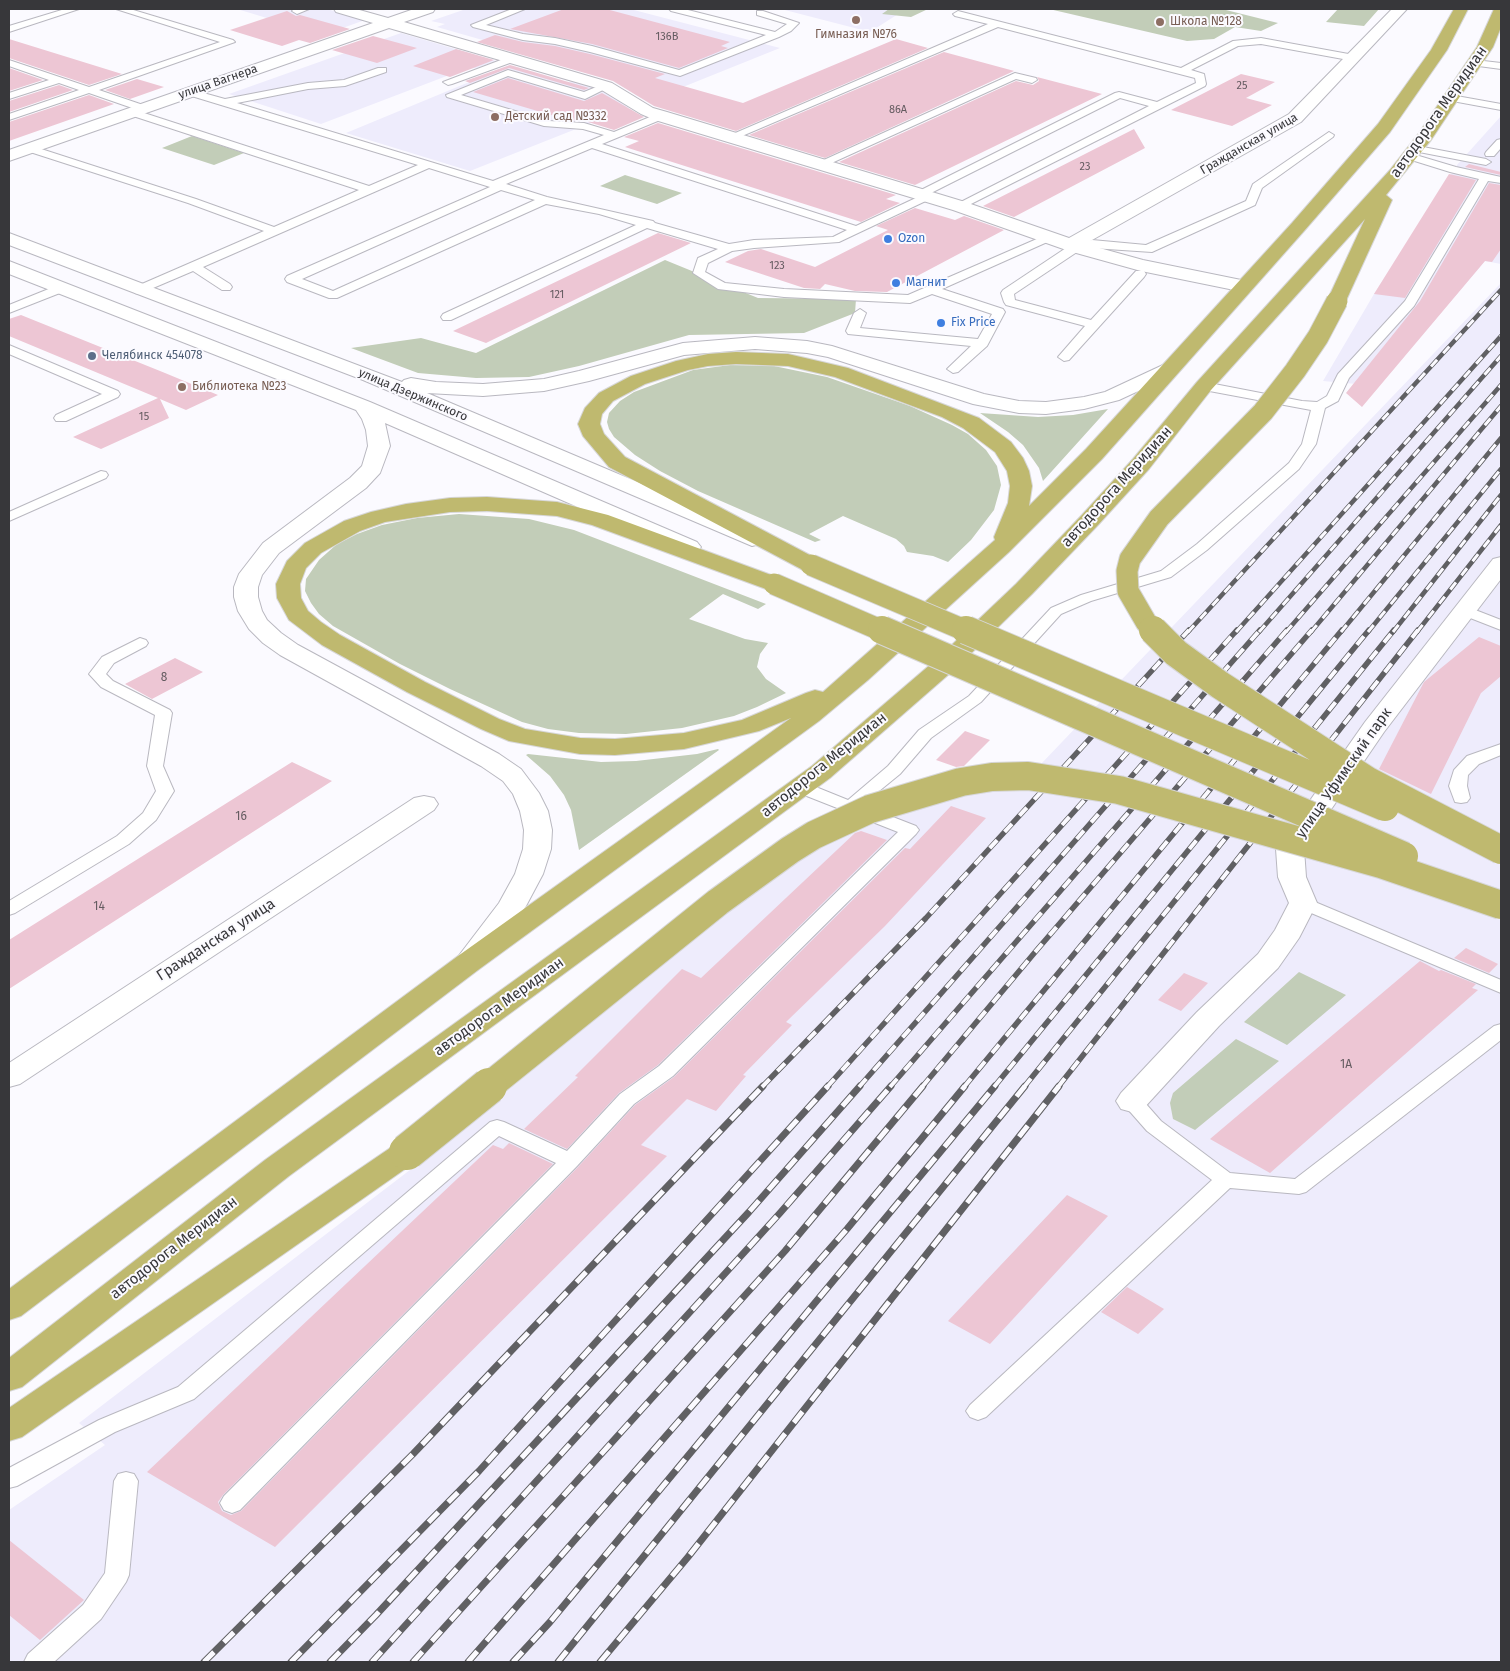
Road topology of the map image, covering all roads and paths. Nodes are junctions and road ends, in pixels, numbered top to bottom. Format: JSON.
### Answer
{"nodes":[{"id":1,"x":74,"y":9,"type":"edge"},
{"id":2,"x":121,"y":9,"type":"edge"},
{"id":3,"x":341,"y":9,"type":"edge"},
{"id":4,"x":428,"y":9,"type":"edge"},
{"id":5,"x":520,"y":9,"type":"edge"},
{"id":6,"x":674,"y":9,"type":"edge"},
{"id":7,"x":1400,"y":9,"type":"edge"},
{"id":8,"x":1462,"y":9,"type":"edge"},
{"id":9,"x":1501,"y":10,"type":"edge"},
{"id":10,"x":760,"y":13,"type":"dead end"},
{"id":11,"x":958,"y":14,"type":"dead end"},
{"id":12,"x":390,"y":22,"type":"junction"},
{"id":13,"x":997,"y":24,"type":"junction"},
{"id":14,"x":9,"y":29,"type":"edge"},
{"id":15,"x":776,"y":35,"type":"junction"},
{"id":16,"x":514,"y":58,"type":"junction"},
{"id":17,"x":1354,"y":58,"type":"junction"},
{"id":18,"x":9,"y":63,"type":"edge"},
{"id":19,"x":1475,"y":63,"type":"junction"},
{"id":20,"x":1501,"y":66,"type":"edge"},
{"id":21,"x":382,"y":70,"type":"dead end"},
{"id":22,"x":1182,"y":71,"type":"junction"},
{"id":23,"x":60,"y":80,"type":"junction"},
{"id":24,"x":1032,"y":80,"type":"dead end"},
{"id":25,"x":448,"y":82,"type":"dead end"},
{"id":26,"x":606,"y":86,"type":"junction"},
{"id":27,"x":87,"y":90,"type":"junction"},
{"id":28,"x":189,"y":92,"type":"junction"},
{"id":29,"x":9,"y":96,"type":"edge"},
{"id":30,"x":1451,"y":98,"type":"junction"},
{"id":31,"x":223,"y":103,"type":"junction"},
{"id":32,"x":1157,"y":105,"type":"junction"},
{"id":33,"x":1501,"y":107,"type":"edge"},
{"id":34,"x":138,"y":110,"type":"junction"},
{"id":35,"x":660,"y":116,"type":"junction"},
{"id":36,"x":9,"y":117,"type":"edge"},
{"id":37,"x":614,"y":135,"type":"junction"},
{"id":38,"x":1330,"y":135,"type":"dead end"},
{"id":39,"x":731,"y":137,"type":"junction"},
{"id":40,"x":1501,"y":142,"type":"edge"},
{"id":41,"x":590,"y":144,"type":"junction"},
{"id":42,"x":31,"y":148,"type":"junction"},
{"id":43,"x":1412,"y":152,"type":"junction"},
{"id":44,"x":9,"y":156,"type":"edge"},
{"id":45,"x":821,"y":164,"type":"junction"},
{"id":46,"x":426,"y":165,"type":"junction"},
{"id":47,"x":1396,"y":174,"type":"junction"},
{"id":48,"x":1485,"y":176,"type":"junction"},
{"id":49,"x":1501,"y":180,"type":"edge"},
{"id":50,"x":499,"y":185,"type":"junction"},
{"id":51,"x":369,"y":190,"type":"junction"},
{"id":52,"x":925,"y":195,"type":"junction"},
{"id":53,"x":545,"y":200,"type":"junction"},
{"id":54,"x":959,"y":206,"type":"junction"},
{"id":55,"x":649,"y":223,"type":"junction"},
{"id":56,"x":858,"y":230,"type":"junction"},
{"id":57,"x":274,"y":231,"type":"junction"},
{"id":58,"x":1050,"y":236,"type":"junction"},
{"id":59,"x":9,"y":239,"type":"edge"},
{"id":60,"x":1073,"y":246,"type":"junction"},
{"id":61,"x":729,"y":248,"type":"junction"},
{"id":62,"x":194,"y":266,"type":"junction"},
{"id":63,"x":9,"y":267,"type":"edge"},
{"id":64,"x":1140,"y":274,"type":"dead end"},
{"id":65,"x":1244,"y":286,"type":"junction"},
{"id":66,"x":226,"y":287,"type":"dead end"},
{"id":67,"x":61,"y":288,"type":"junction"},
{"id":68,"x":930,"y":289,"type":"junction"},
{"id":69,"x":139,"y":290,"type":"junction"},
{"id":70,"x":9,"y":309,"type":"edge"},
{"id":71,"x":860,"y":313,"type":"dead end"},
{"id":72,"x":447,"y":317,"type":"dead end"},
{"id":73,"x":1094,"y":324,"type":"junction"},
{"id":74,"x":982,"y":343,"type":"junction"},
{"id":75,"x":9,"y":349,"type":"edge"},
{"id":76,"x":1064,"y":357,"type":"dead end"},
{"id":77,"x":953,"y":369,"type":"dead end"},
{"id":78,"x":1170,"y":369,"type":"junction"},
{"id":79,"x":370,"y":376,"type":"junction"},
{"id":80,"x":1204,"y":386,"type":"junction"},
{"id":81,"x":363,"y":406,"type":"junction"},
{"id":82,"x":1319,"y":406,"type":"junction"},
{"id":83,"x":61,"y":418,"type":"dead end"},
{"id":84,"x":100,"y":475,"type":"dead end"},
{"id":85,"x":9,"y":517,"type":"edge"},
{"id":86,"x":1001,"y":547,"type":"junction"},
{"id":87,"x":1501,"y":564,"type":"edge"},
{"id":88,"x":811,"y":565,"type":"junction"},
{"id":89,"x":774,"y":584,"type":"junction"},
{"id":90,"x":1464,"y":611,"type":"junction"},
{"id":91,"x":1501,"y":625,"type":"edge"},
{"id":92,"x":140,"y":643,"type":"dead end"},
{"id":93,"x":859,"y":675,"type":"junction"},
{"id":94,"x":1501,"y":749,"type":"edge"},
{"id":95,"x":800,"y":787,"type":"junction"},
{"id":96,"x":1460,"y":798,"type":"dead end"},
{"id":97,"x":424,"y":804,"type":"dead end"},
{"id":98,"x":850,"y":807,"type":"junction"},
{"id":99,"x":1501,"y":850,"type":"edge"},
{"id":100,"x":1501,"y":857,"type":"edge"},
{"id":101,"x":1501,"y":898,"type":"edge"},
{"id":102,"x":1303,"y":903,"type":"junction"},
{"id":103,"x":1501,"y":905,"type":"edge"},
{"id":104,"x":9,"y":909,"type":"edge"},
{"id":105,"x":468,"y":963,"type":"junction"},
{"id":106,"x":1501,"y":987,"type":"edge"},
{"id":107,"x":1501,"y":1030,"type":"edge"},
{"id":108,"x":9,"y":1077,"type":"edge"},
{"id":109,"x":1132,"y":1101,"type":"joint"},
{"id":110,"x":570,"y":1161,"type":"junction"},
{"id":111,"x":1225,"y":1180,"type":"junction"},
{"id":112,"x":9,"y":1307,"type":"edge"},
{"id":113,"x":9,"y":1377,"type":"edge"},
{"id":114,"x":978,"y":1411,"type":"dead end"},
{"id":115,"x":9,"y":1427,"type":"edge"},
{"id":116,"x":9,"y":1479,"type":"edge"},
{"id":117,"x":126,"y":1481,"type":"dead end"},
{"id":118,"x":232,"y":1503,"type":"dead end"},
{"id":119,"x":37,"y":1662,"type":"edge"}],
"edges":[{"from":1,"to":14,"type":"lane"},
{"from":2,"to":27,"type":"lane"},
{"from":3,"to":12,"type":"street"},
{"from":4,"to":12,"type":"street","name":"улица Вагнера"},
{"from":5,"to":15,"type":"lane"},
{"from":6,"to":15,"type":"lane"},
{"from":7,"to":17,"type":"street","name":"Гражданская улица"},
{"from":8,"to":65,"type":"main road"},
{"from":9,"to":19,"type":"main road","name":"автодорога Меридиан"},
{"from":10,"to":15,"type":"lane"},
{"from":11,"to":13,"type":"lane"},
{"from":12,"to":16,"type":"street"},
{"from":12,"to":28,"type":"street","name":"улица Вагнера"},
{"from":13,"to":22,"type":"lane"},
{"from":13,"to":39,"type":"lane"},
{"from":16,"to":25,"type":"lane"},
{"from":16,"to":26,"type":"street"},
{"from":17,"to":22,"type":"lane"},
{"from":17,"to":60,"type":"street","name":"Гражданская улица"},
{"from":18,"to":23,"type":"lane"},
{"from":19,"to":20,"type":"lane"},
{"from":19,"to":30,"type":"main road","name":"автодорога Меридиан"},
{"from":21,"to":31,"type":"lane"},
{"from":22,"to":32,"type":"lane"},
{"from":23,"to":27,"type":"lane"},
{"from":23,"to":29,"type":"lane"},
{"from":24,"to":45,"type":"lane"},
{"from":26,"to":35,"type":"street"},
{"from":26,"to":37,"type":"lane"},
{"from":27,"to":34,"type":"lane"},
{"from":27,"to":36,"type":"lane"},
{"from":28,"to":31,"type":"lane"},
{"from":28,"to":34,"type":"street","name":"улица Вагнера"},
{"from":30,"to":33,"type":"lane"},
{"from":30,"to":43,"type":"main road","name":"автодорога Меридиан"},
{"from":31,"to":46,"type":"lane"},
{"from":32,"to":52,"type":"lane"},
{"from":32,"to":54,"type":"lane"},
{"from":34,"to":42,"type":"street","name":"улица Вагнера"},
{"from":34,"to":51,"type":"lane"},
{"from":35,"to":37,"type":"lane"},
{"from":35,"to":39,"type":"street"},
{"from":37,"to":41,"type":"lane"},
{"from":38,"to":60,"type":"lane"},
{"from":39,"to":45,"type":"street"},
{"from":40,"to":43,"type":"lane"},
{"from":41,"to":50,"type":"lane"},
{"from":41,"to":56,"type":"lane"},
{"from":42,"to":44,"type":"street","name":"улица Вагнера"},
{"from":42,"to":57,"type":"lane"},
{"from":43,"to":47,"type":"main road","name":"автодорога Меридиан"},
{"from":43,"to":48,"type":"lane"},
{"from":45,"to":52,"type":"street"},
{"from":46,"to":50,"type":"lane"},
{"from":46,"to":51,"type":"lane"},
{"from":47,"to":80,"type":"main road","name":"автодорога Меридиан"},
{"from":47,"to":99,"type":"main road","bridge":true},
{"from":48,"to":49,"type":"lane"},
{"from":48,"to":82,"type":"lane"},
{"from":50,"to":53,"type":"lane"},
{"from":50,"to":53,"type":"lane"},
{"from":51,"to":57,"type":"lane"},
{"from":52,"to":54,"type":"street"},
{"from":52,"to":56,"type":"lane"},
{"from":53,"to":55,"type":"lane"},
{"from":54,"to":58,"type":"street"},
{"from":55,"to":61,"type":"lane"},
{"from":55,"to":72,"type":"lane"},
{"from":56,"to":61,"type":"lane"},
{"from":57,"to":62,"type":"lane"},
{"from":58,"to":60,"type":"street"},
{"from":58,"to":68,"type":"lane"},
{"from":59,"to":69,"type":"street","name":"улица Дзержинского"},
{"from":60,"to":65,"type":"street"},
{"from":60,"to":73,"type":"lane"},
{"from":61,"to":68,"type":"lane"},
{"from":62,"to":66,"type":"lane"},
{"from":62,"to":69,"type":"lane"},
{"from":63,"to":67,"type":"street"},
{"from":64,"to":73,"type":"lane"},
{"from":65,"to":78,"type":"main road"},
{"from":67,"to":70,"type":"lane"},
{"from":67,"to":81,"type":"street"},
{"from":68,"to":74,"type":"lane"},
{"from":69,"to":79,"type":"street","name":"улица Дзержинского"},
{"from":71,"to":74,"type":"lane"},
{"from":73,"to":76,"type":"lane"},
{"from":74,"to":77,"type":"lane"},
{"from":75,"to":83,"type":"lane"},
{"from":78,"to":79,"type":"street"},
{"from":78,"to":86,"type":"main road"},
{"from":79,"to":88,"type":"street","name":"улица Дзержинского"},
{"from":80,"to":82,"type":"lane"},
{"from":80,"to":95,"type":"main road","name":"автодорога Меридиан"},
{"from":81,"to":89,"type":"street"},
{"from":81,"to":105,"type":"street"},
{"from":82,"to":98,"type":"lane"},
{"from":84,"to":85,"type":"lane"},
{"from":86,"to":88,"type":"main road"},
{"from":86,"to":93,"type":"main road"},
{"from":87,"to":90,"type":"street","name":"улица Уфимский парк"},
{"from":88,"to":100,"type":"main road","bridge":true},
{"from":89,"to":93,"type":"main road"},
{"from":89,"to":101,"type":"main road","bridge":true},
{"from":90,"to":91,"type":"lane"},
{"from":90,"to":102,"type":"street","name":"улица Уфимский парк"},
{"from":92,"to":104,"type":"lane"},
{"from":93,"to":105,"type":"main road"},
{"from":94,"to":96,"type":"lane"},
{"from":95,"to":98,"type":"lane"},
{"from":95,"to":113,"type":"main road","name":"автодорога Меридиан"},
{"from":97,"to":108,"type":"street","name":"Гражданская улица"},
{"from":98,"to":110,"type":"lane"},
{"from":102,"to":106,"type":"lane"},
{"from":102,"to":109,"type":"street"},
{"from":103,"to":115,"type":"main road","bridge":true},
{"from":105,"to":112,"type":"main road"},
{"from":107,"to":111,"type":"lane"},
{"from":109,"to":111,"type":"lane"},
{"from":110,"to":116,"type":"lane"},
{"from":110,"to":118,"type":"lane"},
{"from":111,"to":114,"type":"lane"},
{"from":117,"to":119,"type":"lane"}]}
